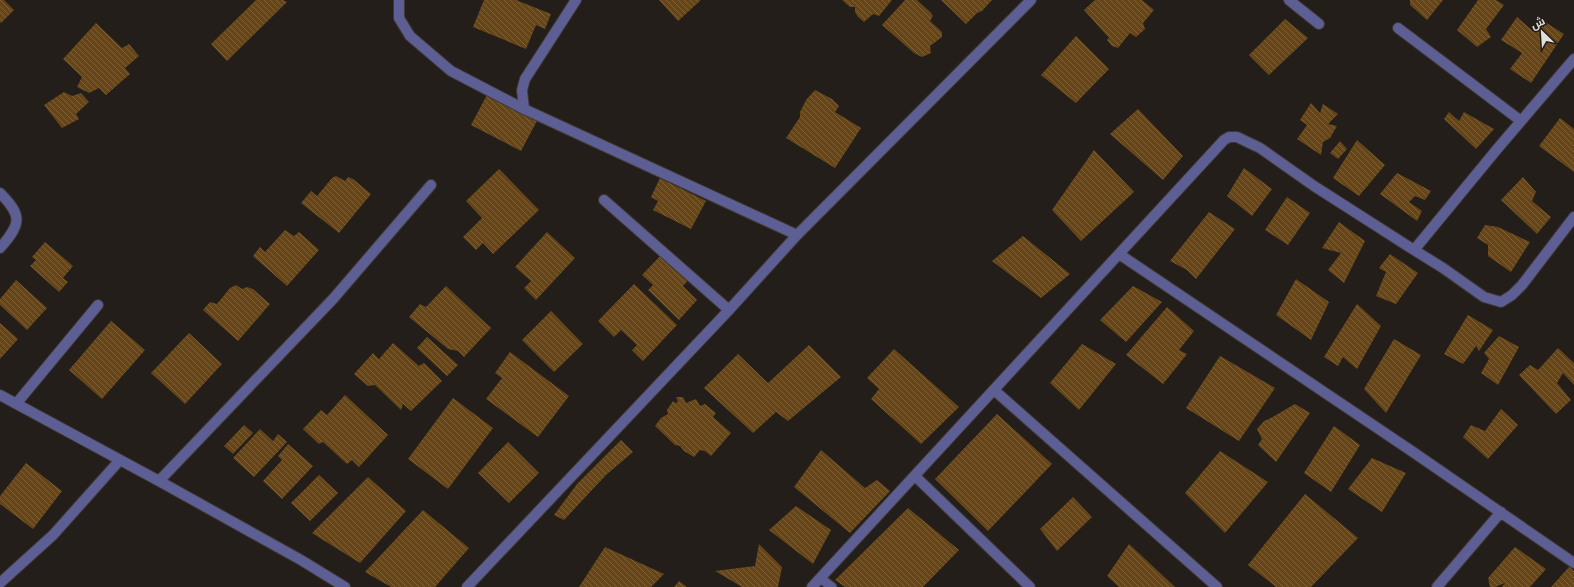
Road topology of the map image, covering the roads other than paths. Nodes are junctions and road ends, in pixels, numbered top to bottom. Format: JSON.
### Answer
{"nodes":[{"id":1,"x":399,"y":0,"type":"edge"},
{"id":2,"x":576,"y":0,"type":"edge"},
{"id":3,"x":1031,"y":0,"type":"edge"},
{"id":4,"x":1290,"y":0,"type":"edge"},
{"id":5,"x":1318,"y":24,"type":"dead end"},
{"id":6,"x":1398,"y":28,"type":"dead end"},
{"id":7,"x":1574,"y":59,"type":"edge"},
{"id":8,"x":524,"y":109,"type":"junction"},
{"id":9,"x":1521,"y":121,"type":"junction"},
{"id":10,"x":431,"y":185,"type":"dead end"},
{"id":11,"x":0,"y":192,"type":"edge"},
{"id":12,"x":604,"y":200,"type":"dead end"},
{"id":13,"x":1574,"y":217,"type":"edge"},
{"id":14,"x":797,"y":235,"type":"junction"},
{"id":15,"x":0,"y":248,"type":"edge"},
{"id":16,"x":1414,"y":250,"type":"junction"},
{"id":17,"x":1119,"y":254,"type":"junction"},
{"id":18,"x":98,"y":305,"type":"dead end"},
{"id":19,"x":729,"y":310,"type":"junction"},
{"id":20,"x":994,"y":390,"type":"junction"},
{"id":21,"x":0,"y":395,"type":"edge"},
{"id":22,"x":16,"y":404,"type":"junction"},
{"id":23,"x":120,"y":460,"type":"junction"},
{"id":24,"x":915,"y":476,"type":"junction"},
{"id":25,"x":159,"y":480,"type":"junction"},
{"id":26,"x":1501,"y":512,"type":"junction"},
{"id":27,"x":1574,"y":562,"type":"edge"},
{"id":28,"x":820,"y":578,"type":"junction"},
{"id":29,"x":0,"y":583,"type":"edge"},
{"id":30,"x":345,"y":587,"type":"edge"},
{"id":31,"x":466,"y":587,"type":"edge"},
{"id":32,"x":812,"y":587,"type":"edge"},
{"id":33,"x":832,"y":587,"type":"edge"},
{"id":34,"x":1030,"y":587,"type":"edge"},
{"id":35,"x":1217,"y":587,"type":"edge"},
{"id":36,"x":1437,"y":587,"type":"edge"}],
"edges":[{"from":1,"to":8,"type":"street"},
{"from":2,"to":8,"type":"street"},
{"from":3,"to":14,"type":"street"},
{"from":4,"to":5,"type":"street"},
{"from":6,"to":9,"type":"street"},
{"from":7,"to":9,"type":"street"},
{"from":8,"to":14,"type":"street"},
{"from":9,"to":16,"type":"street"},
{"from":10,"to":25,"type":"street"},
{"from":11,"to":15,"type":"street"},
{"from":12,"to":19,"type":"street"},
{"from":13,"to":16,"type":"street"},
{"from":14,"to":19,"type":"street"},
{"from":16,"to":17,"type":"street"},
{"from":17,"to":20,"type":"street"},
{"from":17,"to":26,"type":"street"},
{"from":18,"to":22,"type":"street"},
{"from":19,"to":31,"type":"street"},
{"from":20,"to":24,"type":"street"},
{"from":20,"to":35,"type":"street"},
{"from":21,"to":22,"type":"street"},
{"from":22,"to":23,"type":"street"},
{"from":23,"to":25,"type":"street"},
{"from":23,"to":29,"type":"street"},
{"from":24,"to":28,"type":"street"},
{"from":24,"to":34,"type":"street"},
{"from":25,"to":30,"type":"street"},
{"from":26,"to":27,"type":"street"},
{"from":26,"to":36,"type":"street"},
{"from":28,"to":32,"type":"street"},
{"from":28,"to":33,"type":"lane"}]}
